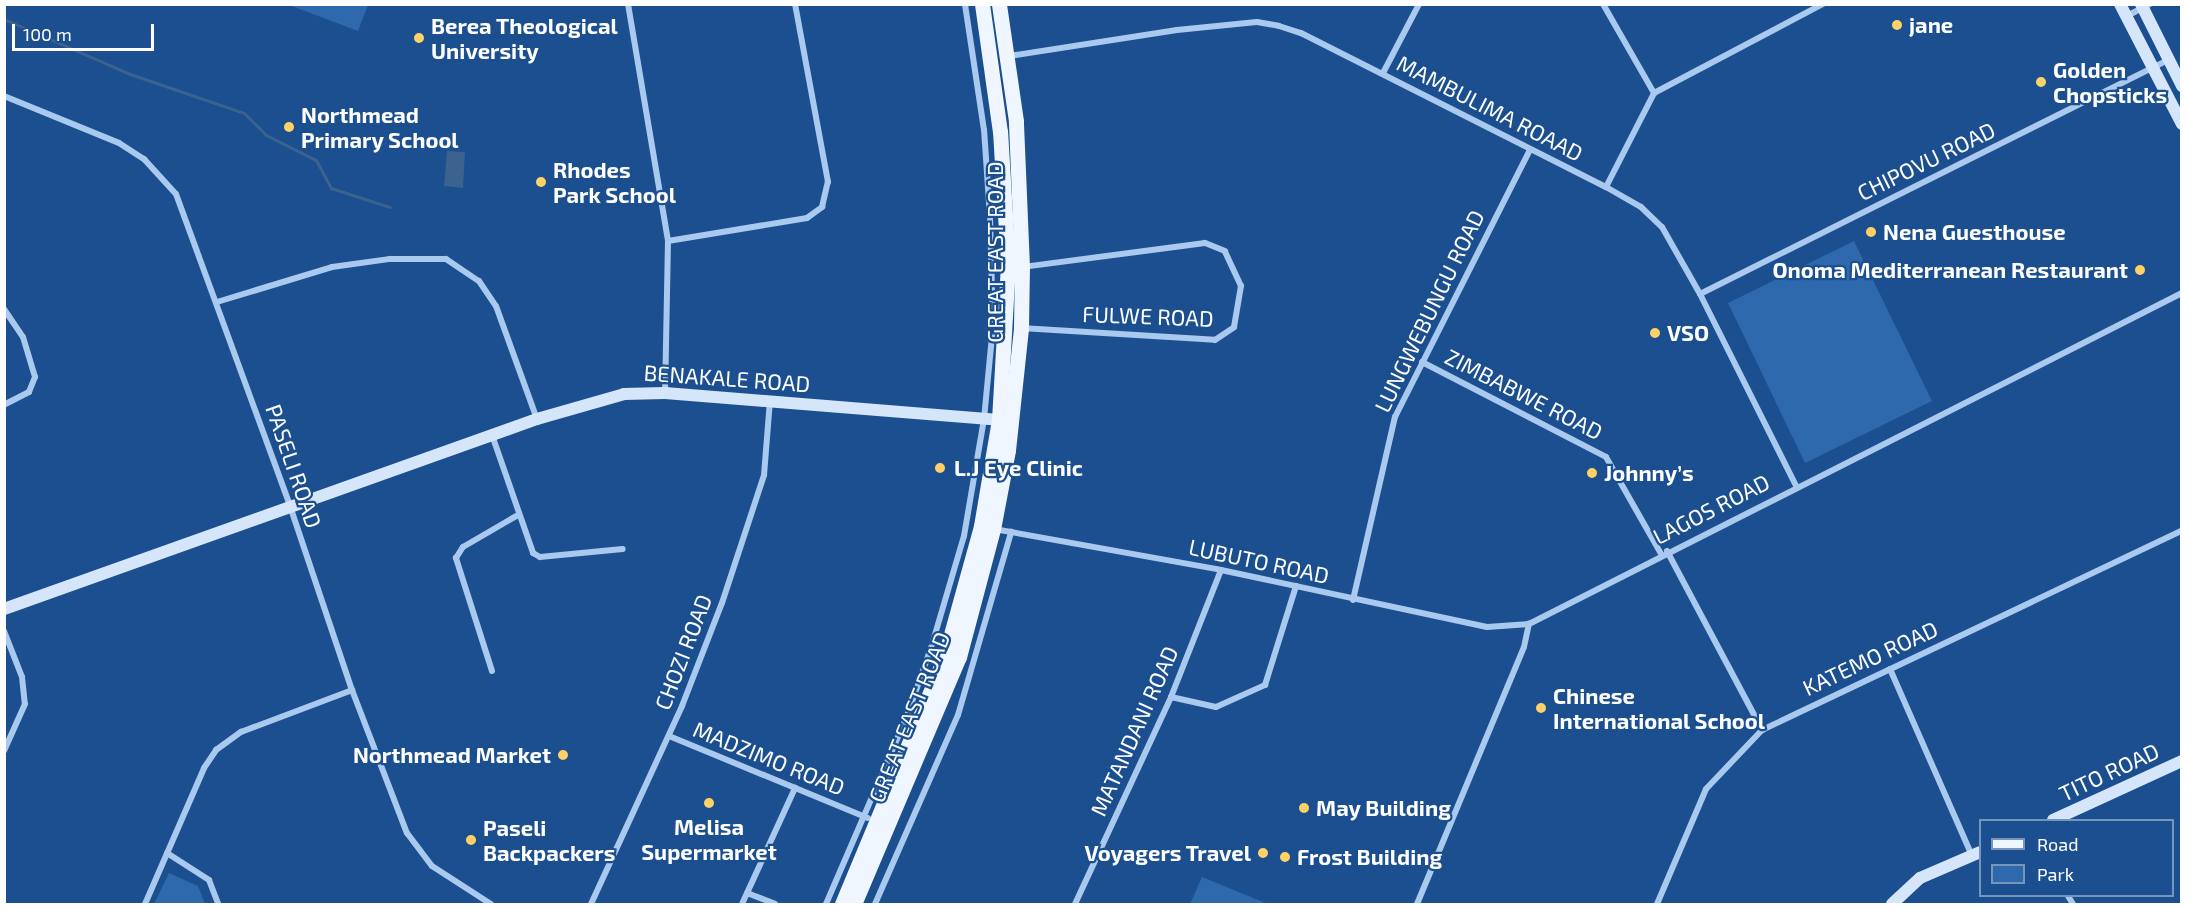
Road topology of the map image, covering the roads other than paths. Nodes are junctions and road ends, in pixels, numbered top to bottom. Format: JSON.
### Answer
{"nodes":[{"id":1,"x":628,"y":4,"type":"edge"},
{"id":2,"x":795,"y":4,"type":"edge"},
{"id":3,"x":965,"y":4,"type":"edge"},
{"id":4,"x":982,"y":4,"type":"edge"},
{"id":5,"x":999,"y":4,"type":"edge"},
{"id":6,"x":1419,"y":4,"type":"edge"},
{"id":7,"x":1603,"y":4,"type":"edge"},
{"id":8,"x":1823,"y":4,"type":"edge"},
{"id":9,"x":2120,"y":4,"type":"edge"},
{"id":10,"x":2144,"y":6,"type":"edge"},
{"id":11,"x":2126,"y":16,"type":"junction"},
{"id":12,"x":1008,"y":56,"type":"junction"},
{"id":13,"x":2168,"y":60,"type":"junction"},
{"id":14,"x":2152,"y":69,"type":"junction"},
{"id":15,"x":1383,"y":73,"type":"junction"},
{"id":16,"x":2181,"y":86,"type":"edge"},
{"id":17,"x":1654,"y":93,"type":"junction"},
{"id":18,"x":4,"y":96,"type":"edge"},
{"id":19,"x":2181,"y":124,"type":"edge"},
{"id":20,"x":1530,"y":150,"type":"junction"},
{"id":21,"x":1606,"y":188,"type":"junction"},
{"id":22,"x":668,"y":241,"type":"junction"},
{"id":23,"x":1022,"y":267,"type":"junction"},
{"id":24,"x":2181,"y":293,"type":"edge"},
{"id":25,"x":1700,"y":294,"type":"junction"},
{"id":26,"x":217,"y":302,"type":"junction"},
{"id":27,"x":4,"y":309,"type":"edge"},
{"id":28,"x":1021,"y":328,"type":"junction"},
{"id":29,"x":1422,"y":362,"type":"junction"},
{"id":30,"x":665,"y":393,"type":"junction"},
{"id":31,"x":770,"y":401,"type":"junction"},
{"id":32,"x":4,"y":405,"type":"edge"},
{"id":33,"x":537,"y":419,"type":"junction"},
{"id":34,"x":991,"y":419,"type":"junction"},
{"id":35,"x":492,"y":435,"type":"junction"},
{"id":36,"x":1796,"y":486,"type":"junction"},
{"id":37,"x":291,"y":509,"type":"junction"},
{"id":38,"x":518,"y":515,"type":"junction"},
{"id":39,"x":987,"y":527,"type":"junction"},
{"id":40,"x":2181,"y":531,"type":"edge"},
{"id":41,"x":1011,"y":532,"type":"junction"},
{"id":42,"x":623,"y":549,"type":"dead end"},
{"id":43,"x":1664,"y":553,"type":"junction"},
{"id":44,"x":1221,"y":570,"type":"junction"},
{"id":45,"x":1296,"y":586,"type":"junction"},
{"id":46,"x":1353,"y":600,"type":"junction"},
{"id":47,"x":4,"y":609,"type":"edge"},
{"id":48,"x":1529,"y":624,"type":"junction"},
{"id":49,"x":4,"y":631,"type":"edge"},
{"id":50,"x":1890,"y":669,"type":"junction"},
{"id":51,"x":492,"y":671,"type":"dead end"},
{"id":52,"x":352,"y":690,"type":"junction"},
{"id":53,"x":1171,"y":697,"type":"junction"},
{"id":54,"x":1762,"y":730,"type":"junction"},
{"id":55,"x":669,"y":736,"type":"junction"},
{"id":56,"x":4,"y":751,"type":"edge"},
{"id":57,"x":2181,"y":761,"type":"edge"},
{"id":58,"x":795,"y":789,"type":"junction"},
{"id":59,"x":2055,"y":819,"type":"edge"},
{"id":60,"x":878,"y":822,"type":"junction"},
{"id":61,"x":167,"y":853,"type":"junction"},
{"id":62,"x":1976,"y":854,"type":"edge"},
{"id":63,"x":747,"y":893,"type":"junction"},
{"id":64,"x":476,"y":897,"type":"junction"},
{"id":65,"x":145,"y":904,"type":"edge"},
{"id":66,"x":218,"y":904,"type":"edge"},
{"id":67,"x":472,"y":904,"type":"edge"},
{"id":68,"x":491,"y":904,"type":"edge"},
{"id":69,"x":591,"y":904,"type":"edge"},
{"id":70,"x":742,"y":904,"type":"edge"},
{"id":71,"x":775,"y":904,"type":"edge"},
{"id":72,"x":826,"y":904,"type":"edge"},
{"id":73,"x":842,"y":904,"type":"edge"},
{"id":74,"x":854,"y":904,"type":"edge"},
{"id":75,"x":875,"y":904,"type":"edge"},
{"id":76,"x":1076,"y":904,"type":"edge"},
{"id":77,"x":1417,"y":904,"type":"edge"},
{"id":78,"x":1657,"y":904,"type":"edge"},
{"id":79,"x":1892,"y":904,"type":"edge"}],
"edges":[{"from":1,"to":22,"type":"street"},
{"from":2,"to":22,"type":"street"},
{"from":3,"to":34,"type":"street"},
{"from":4,"to":34,"type":"main road","name":"GREAT EAST ROAD"},
{"from":5,"to":12,"type":"main road","name":"GREAT EAST ROAD"},
{"from":6,"to":15,"type":"street"},
{"from":7,"to":17,"type":"street"},
{"from":8,"to":17,"type":"street"},
{"from":9,"to":11,"type":"street"},
{"from":10,"to":11,"type":"street"},
{"from":10,"to":13,"type":"street"},
{"from":11,"to":14,"type":"street"},
{"from":12,"to":15,"type":"street","name":"MAMBULIMA ROAAD"},
{"from":12,"to":23,"type":"main road","name":"GREAT EAST ROAD"},
{"from":13,"to":14,"type":"street","name":"CHIPOVU ROAD"},
{"from":13,"to":16,"type":"street"},
{"from":14,"to":19,"type":"street"},
{"from":14,"to":25,"type":"street","name":"CHIPOVU ROAD"},
{"from":15,"to":20,"type":"street","name":"MAMBULIMA ROAAD"},
{"from":17,"to":21,"type":"street"},
{"from":18,"to":26,"type":"street","name":"PASELI ROAD"},
{"from":20,"to":21,"type":"street","name":"MAMBULIMA ROAAD"},
{"from":20,"to":29,"type":"street","name":"LUNGWEBUNGU ROAD"},
{"from":21,"to":25,"type":"street","name":"MAMBULIMA ROAAD"},
{"from":22,"to":30,"type":"street"},
{"from":23,"to":28,"type":"main road","name":"GREAT EAST ROAD"},
{"from":23,"to":28,"type":"street","name":"FULWE ROAD"},
{"from":24,"to":36,"type":"street","name":"LAGOS ROAD"},
{"from":25,"to":36,"type":"street","name":"MAMBULIMA ROAAD"},
{"from":26,"to":33,"type":"street"},
{"from":26,"to":37,"type":"street","name":"PASELI ROAD"},
{"from":27,"to":32,"type":"street"},
{"from":28,"to":39,"type":"main road","name":"GREAT EAST ROAD"},
{"from":29,"to":43,"type":"street","name":"ZIMBABWE ROAD"},
{"from":29,"to":46,"type":"street","name":"LUNGWEBUNGU ROAD"},
{"from":30,"to":31,"type":"street","name":"BENAKALE ROAD"},
{"from":30,"to":33,"type":"street","name":"BENAKALE ROAD"},
{"from":31,"to":34,"type":"street","name":"BENAKALE ROAD"},
{"from":31,"to":55,"type":"street","name":"CHOZI ROAD"},
{"from":33,"to":35,"type":"street","name":"BENAKALE ROAD"},
{"from":34,"to":39,"type":"main road","name":"GREAT EAST ROAD"},
{"from":34,"to":60,"type":"street"},
{"from":35,"to":37,"type":"street","name":"BENAKALE ROAD"},
{"from":35,"to":38,"type":"street"},
{"from":36,"to":43,"type":"street","name":"LAGOS ROAD"},
{"from":37,"to":47,"type":"street","name":"BENAKALE ROAD"},
{"from":37,"to":52,"type":"street","name":"PASELI ROAD"},
{"from":38,"to":42,"type":"street"},
{"from":38,"to":51,"type":"street"},
{"from":39,"to":41,"type":"street","name":"LUBUTO ROAD"},
{"from":39,"to":60,"type":"main road","name":"GREAT EAST ROAD"},
{"from":40,"to":50,"type":"street","name":"KATEMO ROAD"},
{"from":41,"to":44,"type":"street","name":"LUBUTO ROAD"},
{"from":41,"to":75,"type":"street"},
{"from":43,"to":48,"type":"street","name":"LAGOS ROAD"},
{"from":43,"to":54,"type":"street","name":"ZIMBABWE ROAD"},
{"from":44,"to":45,"type":"street","name":"LUBUTO ROAD"},
{"from":44,"to":53,"type":"street","name":"MATANDANI ROAD"},
{"from":45,"to":46,"type":"street","name":"LUBUTO ROAD"},
{"from":45,"to":53,"type":"street"},
{"from":46,"to":48,"type":"street","name":"LUBUTO ROAD"},
{"from":48,"to":77,"type":"street"},
{"from":49,"to":56,"type":"street"},
{"from":50,"to":54,"type":"street","name":"KATEMO ROAD"},
{"from":50,"to":62,"type":"street"},
{"from":52,"to":61,"type":"street"},
{"from":52,"to":64,"type":"street","name":"PASELI ROAD"},
{"from":53,"to":76,"type":"street","name":"MATANDANI ROAD"},
{"from":54,"to":78,"type":"street","name":"KATEMO ROAD"},
{"from":55,"to":58,"type":"street","name":"MADZIMO ROAD"},
{"from":55,"to":69,"type":"street","name":"CHOZI ROAD"},
{"from":57,"to":59,"type":"street","name":"TITO ROAD"},
{"from":58,"to":60,"type":"street","name":"MADZIMO ROAD"},
{"from":58,"to":63,"type":"street"},
{"from":60,"to":72,"type":"street"},
{"from":60,"to":73,"type":"main road","name":"GREAT EAST ROAD"},
{"from":60,"to":74,"type":"main road","name":"GREAT EAST ROAD"},
{"from":61,"to":65,"type":"street"},
{"from":61,"to":66,"type":"street"},
{"from":62,"to":79,"type":"street"},
{"from":63,"to":70,"type":"street"},
{"from":63,"to":71,"type":"street"},
{"from":64,"to":67,"type":"street"},
{"from":64,"to":68,"type":"street","name":"PASELI ROAD"}]}
